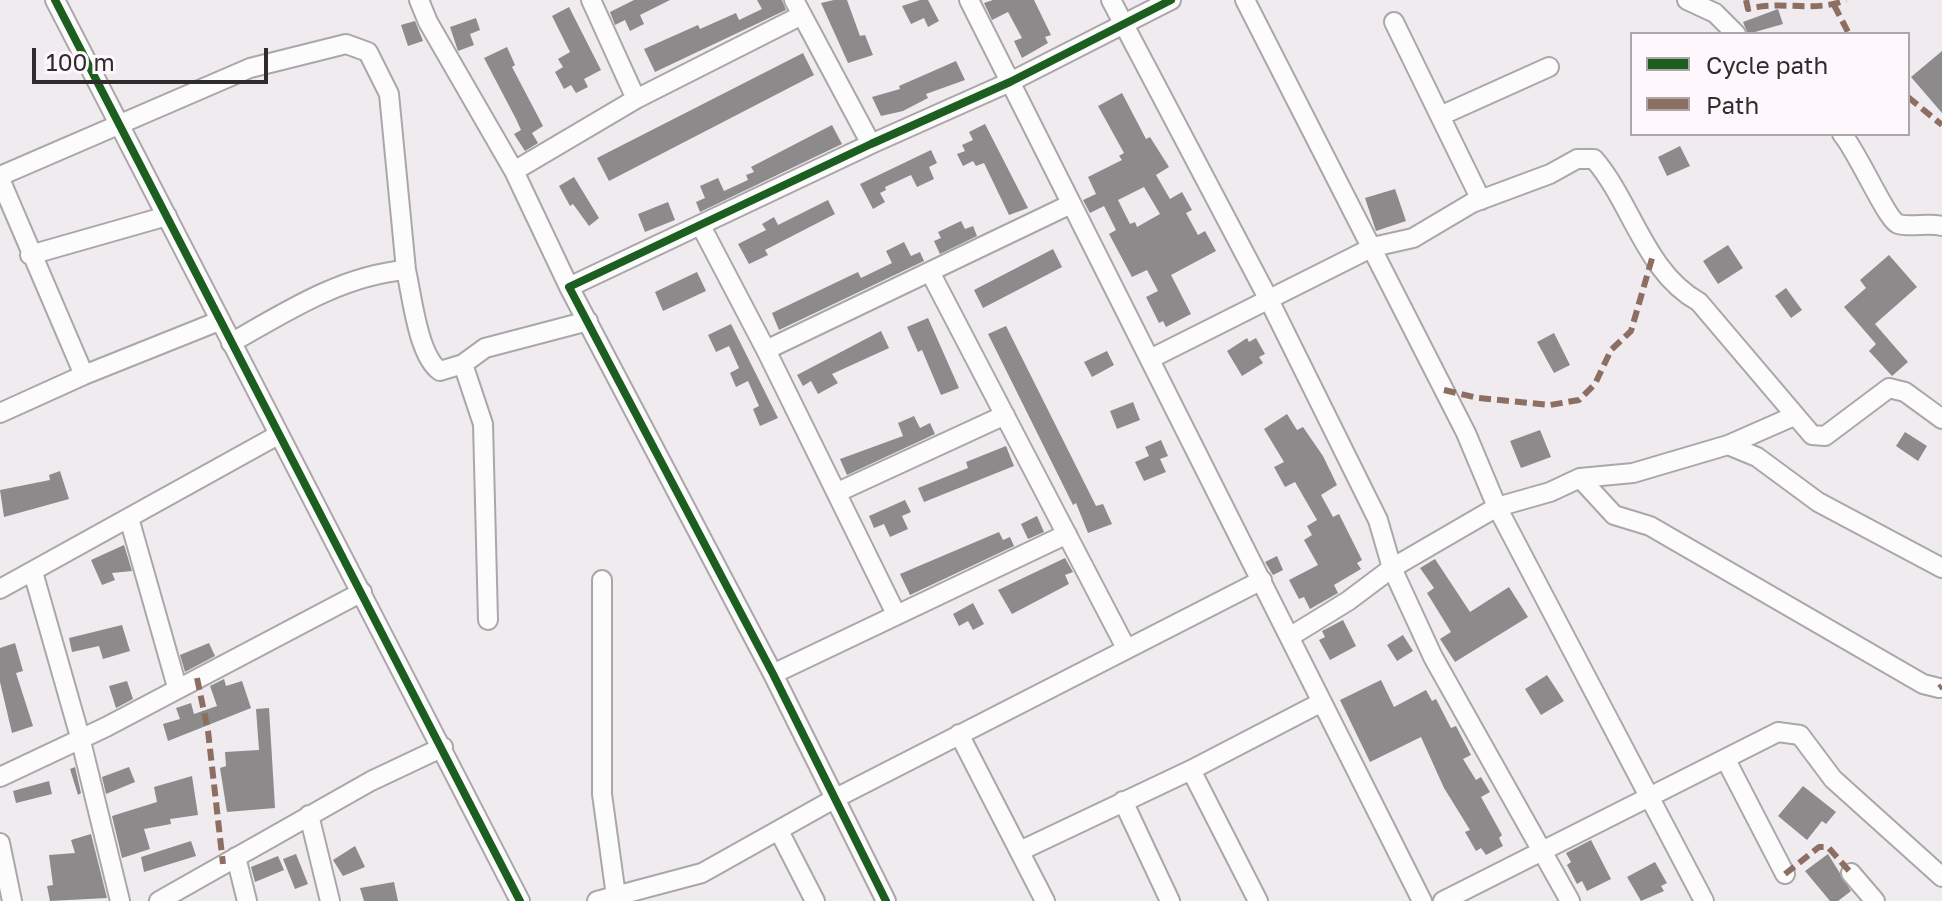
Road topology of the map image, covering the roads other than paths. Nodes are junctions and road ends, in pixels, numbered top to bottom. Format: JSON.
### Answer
{"nodes":[{"id":1,"x":55,"y":0,"type":"edge"},
{"id":2,"x":419,"y":0,"type":"edge"},
{"id":3,"x":591,"y":0,"type":"edge"},
{"id":4,"x":969,"y":0,"type":"edge"},
{"id":5,"x":1111,"y":0,"type":"edge"},
{"id":6,"x":1171,"y":0,"type":"edge"},
{"id":7,"x":1245,"y":0,"type":"edge"},
{"id":8,"x":1687,"y":0,"type":"edge"},
{"id":9,"x":798,"y":8,"type":"edge"},
{"id":10,"x":1394,"y":22,"type":"dead end"},
{"id":11,"x":1125,"y":26,"type":"junction"},
{"id":12,"x":1734,"y":32,"type":"edge"},
{"id":13,"x":1549,"y":67,"type":"dead end"},
{"id":14,"x":1010,"y":82,"type":"junction"},
{"id":15,"x":636,"y":99,"type":"junction"},
{"id":16,"x":1440,"y":116,"type":"junction"},
{"id":17,"x":118,"y":123,"type":"junction"},
{"id":18,"x":1843,"y":136,"type":"edge"},
{"id":19,"x":871,"y":144,"type":"junction"},
{"id":20,"x":514,"y":171,"type":"junction"},
{"id":21,"x":0,"y":178,"type":"edge"},
{"id":22,"x":1481,"y":200,"type":"junction"},
{"id":23,"x":1071,"y":204,"type":"junction"},
{"id":24,"x":167,"y":216,"type":"junction"},
{"id":25,"x":701,"y":226,"type":"junction"},
{"id":26,"x":1942,"y":226,"type":"edge"},
{"id":27,"x":1373,"y":247,"type":"junction"},
{"id":28,"x":30,"y":255,"type":"junction"},
{"id":29,"x":406,"y":270,"type":"junction"},
{"id":30,"x":930,"y":272,"type":"junction"},
{"id":31,"x":569,"y":287,"type":"junction"},
{"id":32,"x":1268,"y":298,"type":"junction"},
{"id":33,"x":219,"y":321,"type":"junction"},
{"id":34,"x":588,"y":321,"type":"junction"},
{"id":35,"x":231,"y":343,"type":"junction"},
{"id":36,"x":766,"y":350,"type":"junction"},
{"id":37,"x":1150,"y":359,"type":"junction"},
{"id":38,"x":463,"y":364,"type":"junction"},
{"id":39,"x":84,"y":375,"type":"junction"},
{"id":40,"x":0,"y":413,"type":"edge"},
{"id":41,"x":1005,"y":415,"type":"junction"},
{"id":42,"x":1794,"y":416,"type":"junction"},
{"id":43,"x":1942,"y":419,"type":"edge"},
{"id":44,"x":278,"y":435,"type":"junction"},
{"id":45,"x":1728,"y":445,"type":"junction"},
{"id":46,"x":1580,"y":478,"type":"junction"},
{"id":47,"x":838,"y":492,"type":"junction"},
{"id":48,"x":1497,"y":507,"type":"junction"},
{"id":49,"x":129,"y":518,"type":"junction"},
{"id":50,"x":1067,"y":534,"type":"junction"},
{"id":51,"x":1392,"y":568,"type":"junction"},
{"id":52,"x":1942,"y":568,"type":"edge"},
{"id":53,"x":33,"y":572,"type":"junction"},
{"id":54,"x":602,"y":580,"type":"dead end"},
{"id":55,"x":1262,"y":580,"type":"junction"},
{"id":56,"x":0,"y":589,"type":"edge"},
{"id":57,"x":362,"y":592,"type":"junction"},
{"id":58,"x":896,"y":614,"type":"junction"},
{"id":59,"x":488,"y":620,"type":"dead end"},
{"id":60,"x":1291,"y":636,"type":"junction"},
{"id":61,"x":1126,"y":648,"type":"junction"},
{"id":62,"x":773,"y":674,"type":"junction"},
{"id":63,"x":177,"y":687,"type":"junction"},
{"id":64,"x":1939,"y":688,"type":"dead end"},
{"id":65,"x":1322,"y":702,"type":"junction"},
{"id":66,"x":959,"y":734,"type":"junction"},
{"id":67,"x":80,"y":737,"type":"junction"},
{"id":68,"x":443,"y":747,"type":"junction"},
{"id":69,"x":1726,"y":760,"type":"junction"},
{"id":70,"x":1191,"y":770,"type":"junction"},
{"id":71,"x":0,"y":777,"type":"edge"},
{"id":72,"x":1649,"y":795,"type":"junction"},
{"id":73,"x":834,"y":799,"type":"junction"},
{"id":74,"x":1123,"y":801,"type":"junction"},
{"id":75,"x":309,"y":815,"type":"junction"},
{"id":76,"x":779,"y":831,"type":"junction"},
{"id":77,"x":0,"y":843,"type":"edge"},
{"id":78,"x":1020,"y":851,"type":"junction"},
{"id":79,"x":1544,"y":851,"type":"junction"},
{"id":80,"x":236,"y":857,"type":"junction"},
{"id":81,"x":1851,"y":873,"type":"dead end"},
{"id":82,"x":1785,"y":874,"type":"dead end"},
{"id":83,"x":1942,"y":877,"type":"edge"},
{"id":84,"x":616,"y":896,"type":"junction"},
{"id":85,"x":12,"y":901,"type":"edge"},
{"id":86,"x":120,"y":901,"type":"edge"},
{"id":87,"x":159,"y":901,"type":"edge"},
{"id":88,"x":247,"y":901,"type":"edge"},
{"id":89,"x":330,"y":901,"type":"edge"},
{"id":90,"x":520,"y":901,"type":"edge"},
{"id":91,"x":597,"y":901,"type":"edge"},
{"id":92,"x":815,"y":901,"type":"edge"},
{"id":93,"x":886,"y":901,"type":"edge"},
{"id":94,"x":1045,"y":901,"type":"edge"},
{"id":95,"x":1170,"y":901,"type":"edge"},
{"id":96,"x":1258,"y":901,"type":"edge"},
{"id":97,"x":1422,"y":901,"type":"edge"},
{"id":98,"x":1443,"y":901,"type":"edge"},
{"id":99,"x":1570,"y":901,"type":"edge"},
{"id":100,"x":1704,"y":901,"type":"edge"},
{"id":101,"x":1875,"y":901,"type":"edge"}],
"edges":[{"from":1,"to":17,"type":"street"},
{"from":2,"to":20,"type":"street"},
{"from":3,"to":15,"type":"street"},
{"from":4,"to":14,"type":"street"},
{"from":5,"to":11,"type":"street"},
{"from":6,"to":11,"type":"street"},
{"from":7,"to":27,"type":"street"},
{"from":8,"to":12,"type":"street"},
{"from":9,"to":15,"type":"street"},
{"from":9,"to":19,"type":"street"},
{"from":10,"to":16,"type":"street"},
{"from":11,"to":14,"type":"street"},
{"from":11,"to":32,"type":"street"},
{"from":13,"to":16,"type":"street"},
{"from":14,"to":19,"type":"street"},
{"from":14,"to":23,"type":"street"},
{"from":15,"to":20,"type":"street"},
{"from":16,"to":22,"type":"street"},
{"from":17,"to":21,"type":"street"},
{"from":17,"to":24,"type":"street"},
{"from":17,"to":29,"type":"street"},
{"from":18,"to":26,"type":"street"},
{"from":19,"to":25,"type":"street"},
{"from":20,"to":31,"type":"street"},
{"from":21,"to":28,"type":"street"},
{"from":22,"to":27,"type":"street"},
{"from":22,"to":42,"type":"street"},
{"from":23,"to":30,"type":"street"},
{"from":23,"to":37,"type":"street"},
{"from":24,"to":28,"type":"street"},
{"from":24,"to":33,"type":"street"},
{"from":25,"to":31,"type":"street"},
{"from":25,"to":36,"type":"street"},
{"from":27,"to":32,"type":"street"},
{"from":27,"to":48,"type":"street"},
{"from":28,"to":39,"type":"street"},
{"from":29,"to":35,"type":"street"},
{"from":29,"to":38,"type":"street"},
{"from":30,"to":36,"type":"street"},
{"from":30,"to":41,"type":"street"},
{"from":31,"to":34,"type":"street"},
{"from":32,"to":37,"type":"street"},
{"from":32,"to":51,"type":"street"},
{"from":33,"to":35,"type":"street"},
{"from":33,"to":39,"type":"street"},
{"from":34,"to":38,"type":"street"},
{"from":34,"to":62,"type":"street"},
{"from":35,"to":44,"type":"street"},
{"from":36,"to":47,"type":"street"},
{"from":37,"to":55,"type":"street"},
{"from":38,"to":59,"type":"street"},
{"from":39,"to":40,"type":"street"},
{"from":41,"to":47,"type":"street"},
{"from":41,"to":50,"type":"street"},
{"from":42,"to":43,"type":"street"},
{"from":42,"to":45,"type":"street"},
{"from":44,"to":49,"type":"street"},
{"from":44,"to":57,"type":"street"},
{"from":45,"to":46,"type":"street"},
{"from":45,"to":52,"type":"street"},
{"from":46,"to":48,"type":"street"},
{"from":46,"to":64,"type":"street"},
{"from":47,"to":58,"type":"street"},
{"from":48,"to":51,"type":"street"},
{"from":48,"to":72,"type":"street"},
{"from":49,"to":53,"type":"street"},
{"from":49,"to":63,"type":"street"},
{"from":50,"to":58,"type":"street"},
{"from":50,"to":61,"type":"street"},
{"from":51,"to":60,"type":"street"},
{"from":51,"to":79,"type":"street"},
{"from":53,"to":56,"type":"street"},
{"from":53,"to":67,"type":"street"},
{"from":54,"to":84,"type":"street"},
{"from":55,"to":60,"type":"street"},
{"from":55,"to":61,"type":"street"},
{"from":57,"to":63,"type":"street"},
{"from":57,"to":68,"type":"street"},
{"from":58,"to":62,"type":"street"},
{"from":60,"to":65,"type":"street"},
{"from":61,"to":66,"type":"street"},
{"from":62,"to":73,"type":"street"},
{"from":63,"to":67,"type":"street"},
{"from":65,"to":70,"type":"street"},
{"from":65,"to":97,"type":"street"},
{"from":66,"to":73,"type":"street"},
{"from":66,"to":78,"type":"street"},
{"from":67,"to":71,"type":"street"},
{"from":67,"to":86,"type":"street"},
{"from":68,"to":75,"type":"street"},
{"from":68,"to":90,"type":"street"},
{"from":69,"to":72,"type":"street"},
{"from":69,"to":82,"type":"street"},
{"from":69,"to":83,"type":"street"},
{"from":70,"to":74,"type":"street"},
{"from":70,"to":96,"type":"street"},
{"from":72,"to":79,"type":"street"},
{"from":72,"to":100,"type":"street"},
{"from":73,"to":76,"type":"street"},
{"from":73,"to":93,"type":"street"},
{"from":74,"to":78,"type":"street"},
{"from":74,"to":95,"type":"street"},
{"from":75,"to":80,"type":"street"},
{"from":75,"to":89,"type":"street"},
{"from":76,"to":84,"type":"street"},
{"from":76,"to":92,"type":"street"},
{"from":77,"to":85,"type":"street"},
{"from":78,"to":94,"type":"street"},
{"from":79,"to":98,"type":"street"},
{"from":79,"to":99,"type":"street"},
{"from":80,"to":87,"type":"street"},
{"from":80,"to":88,"type":"street"},
{"from":81,"to":101,"type":"street"},
{"from":84,"to":91,"type":"street"}]}
